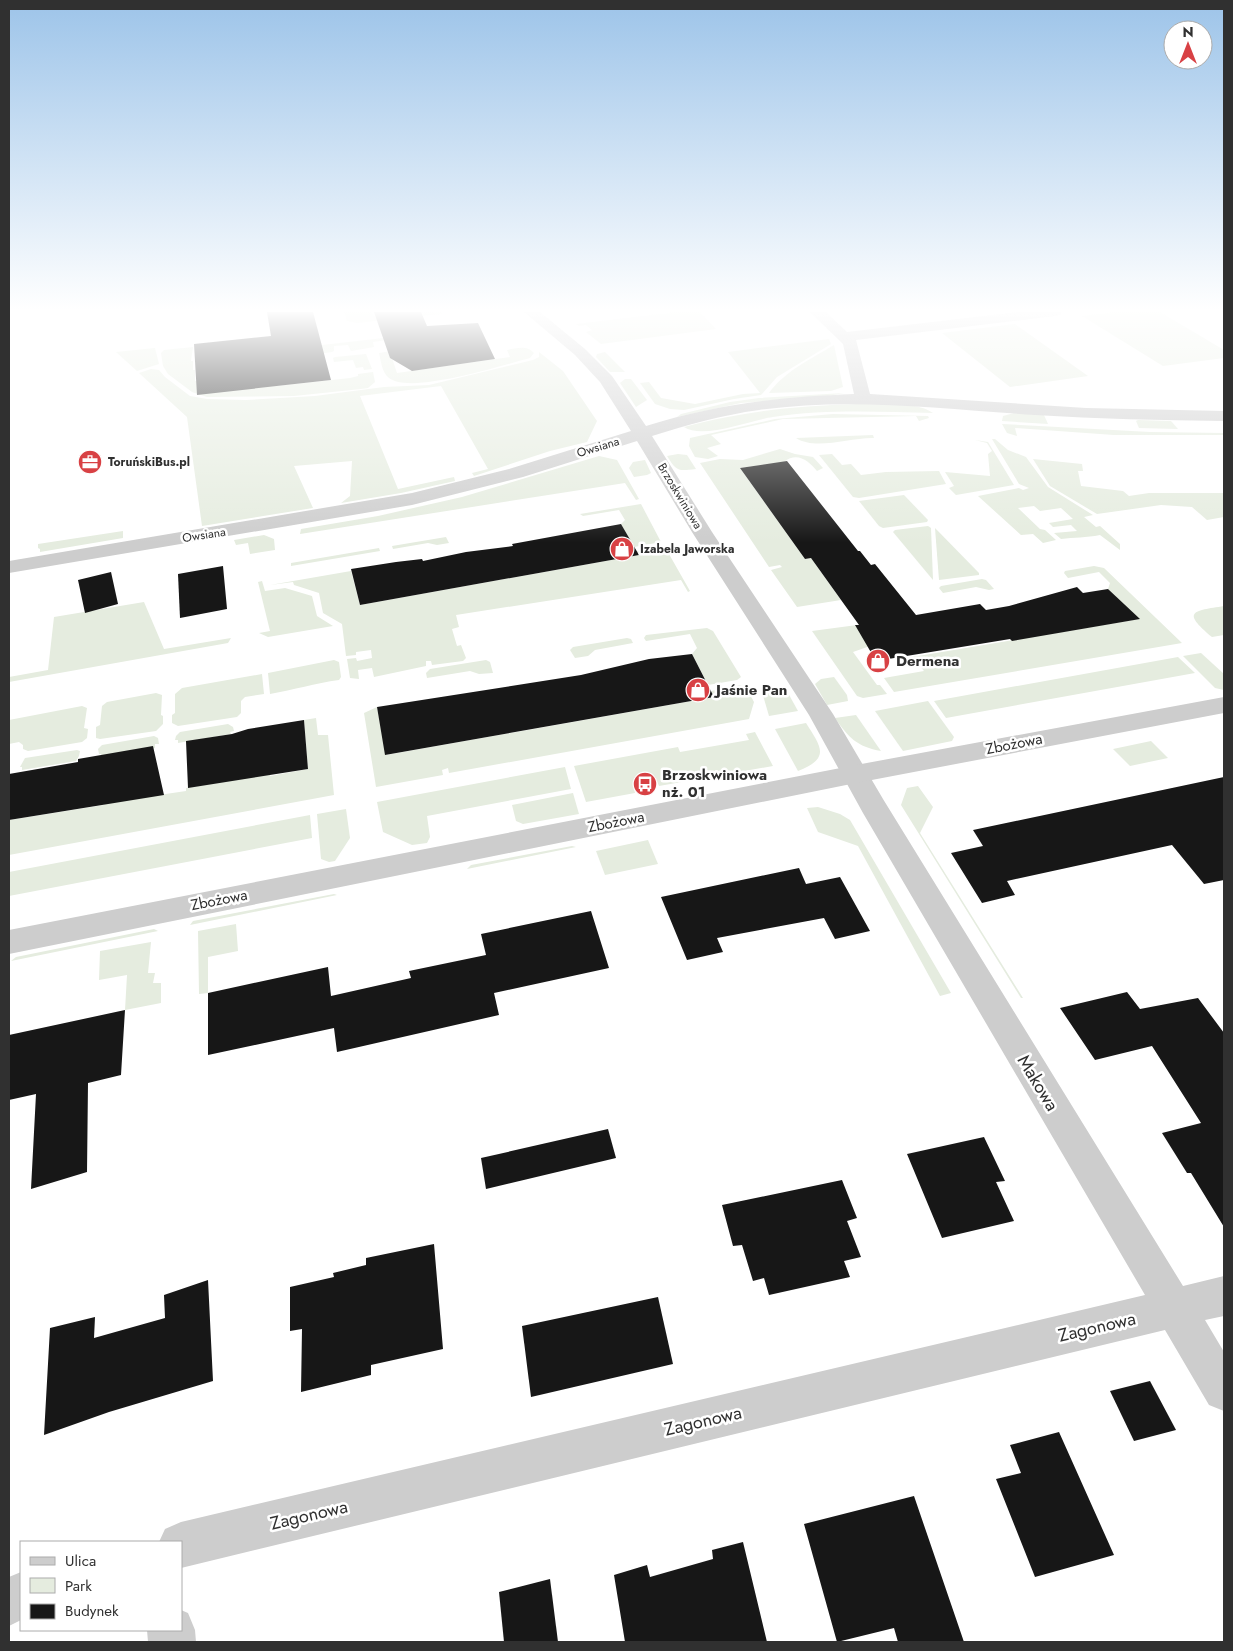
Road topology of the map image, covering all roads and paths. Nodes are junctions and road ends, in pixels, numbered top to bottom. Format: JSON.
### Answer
{"nodes":[{"id":1,"x":613,"y":389,"type":"edge"},
{"id":2,"x":861,"y":389,"type":"edge"},
{"id":3,"x":863,"y":399,"type":"junction"},
{"id":4,"x":1224,"y":416,"type":"edge"},
{"id":5,"x":642,"y":434,"type":"junction"},
{"id":6,"x":9,"y":567,"type":"edge"},
{"id":7,"x":1224,"y":705,"type":"edge"},
{"id":8,"x":856,"y":774,"type":"junction"},
{"id":9,"x":9,"y":942,"type":"edge"},
{"id":10,"x":1224,"y":1296,"type":"edge"},
{"id":11,"x":1176,"y":1309,"type":"junction"},
{"id":12,"x":1224,"y":1390,"type":"edge"},
{"id":13,"x":182,"y":1546,"type":"edge"},
{"id":14,"x":20,"y":1596,"type":"edge"},
{"id":15,"x":9,"y":1602,"type":"edge"}],
"edges":[{"from":1,"to":5,"type":"street","name":"Brzoskwiniowa"},
{"from":2,"to":3,"type":"street"},
{"from":3,"to":4,"type":"street","name":"Owsiana"},
{"from":3,"to":5,"type":"street","name":"Owsiana"},
{"from":5,"to":6,"type":"street","name":"Owsiana"},
{"from":5,"to":8,"type":"street","name":"Brzoskwiniowa"},
{"from":7,"to":8,"type":"street","name":"Zbożowa"},
{"from":8,"to":9,"type":"street","name":"Zbożowa"},
{"from":8,"to":11,"type":"street","name":"Makowa"},
{"from":10,"to":11,"type":"street","name":"Zagonowa"},
{"from":11,"to":12,"type":"street","name":"Makowa"},
{"from":11,"to":13,"type":"street","name":"Zagonowa"},
{"from":14,"to":15,"type":"street"}]}
